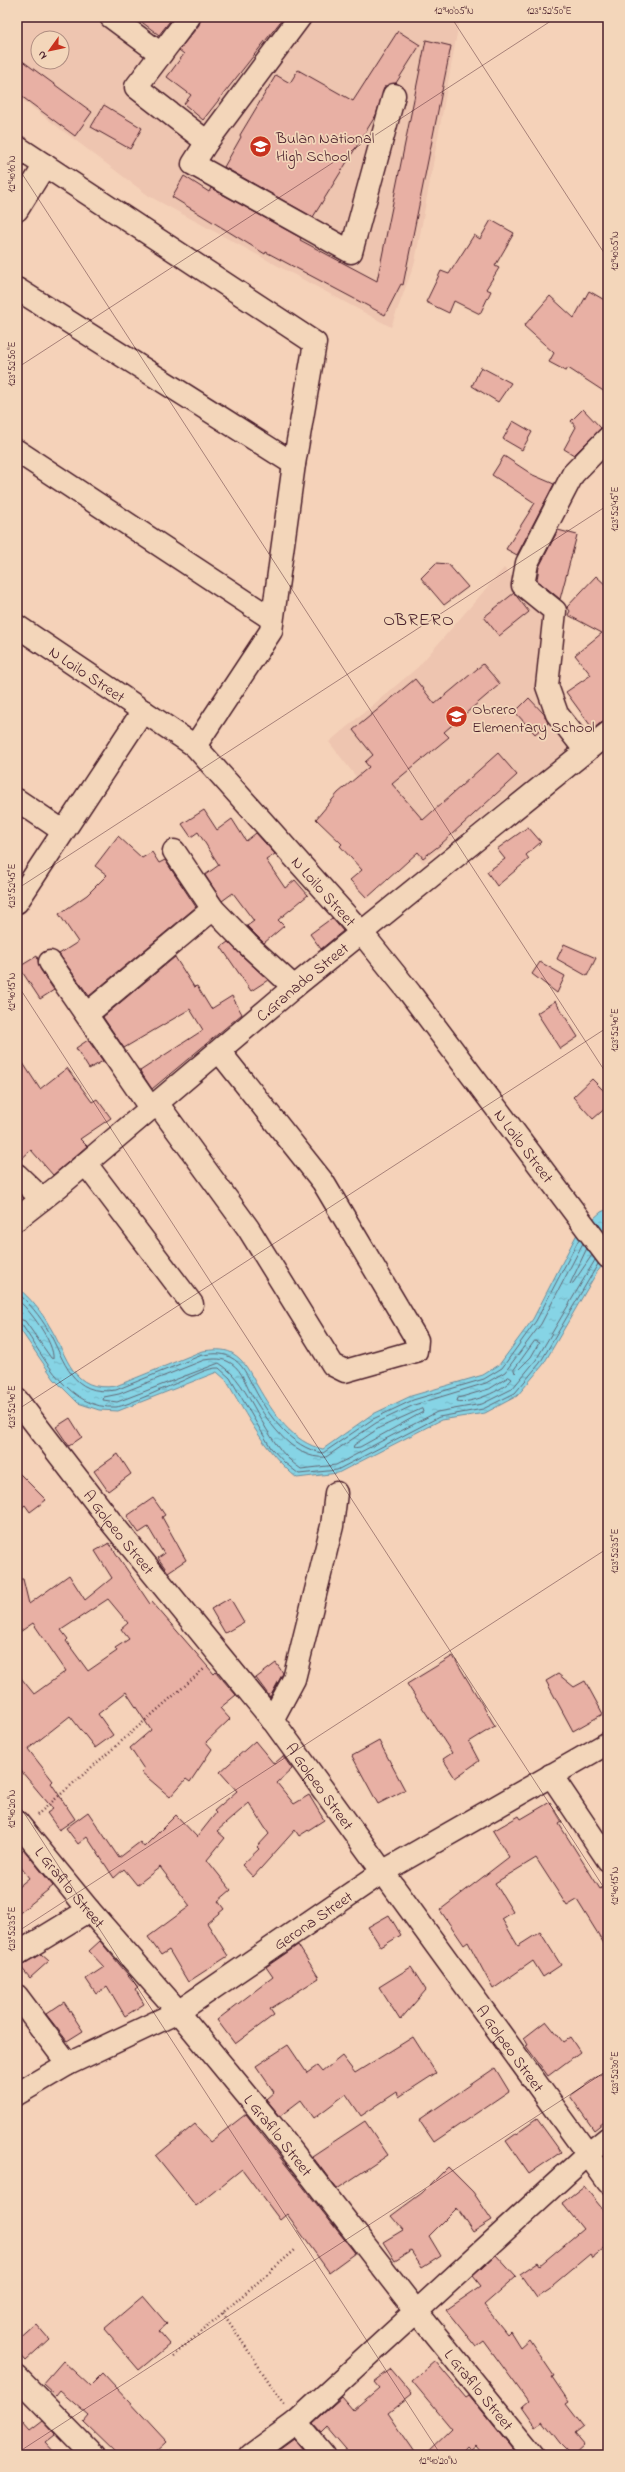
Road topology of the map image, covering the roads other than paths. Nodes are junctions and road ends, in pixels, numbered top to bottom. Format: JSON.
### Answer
{"nodes":[{"id":1,"x":112,"y":17,"type":"edge"},
{"id":2,"x":189,"y":17,"type":"edge"},
{"id":3,"x":300,"y":17,"type":"edge"},
{"id":4,"x":161,"y":54,"type":"junction"},
{"id":5,"x":394,"y":96,"type":"dead end"},
{"id":6,"x":207,"y":142,"type":"junction"},
{"id":7,"x":17,"y":147,"type":"edge"},
{"id":8,"x":44,"y":165,"type":"junction"},
{"id":9,"x":17,"y":210,"type":"edge"},
{"id":10,"x":17,"y":289,"type":"edge"},
{"id":11,"x":608,"y":438,"type":"edge"},
{"id":12,"x":17,"y":451,"type":"edge"},
{"id":13,"x":294,"y":464,"type":"junction"},
{"id":14,"x":272,"y":619,"type":"junction"},
{"id":15,"x":17,"y":626,"type":"edge"},
{"id":16,"x":143,"y":711,"type":"junction"},
{"id":17,"x":608,"y":733,"type":"edge"},
{"id":18,"x":195,"y":746,"type":"junction"},
{"id":19,"x":586,"y":751,"type":"junction"},
{"id":20,"x":17,"y":800,"type":"edge"},
{"id":21,"x":63,"y":831,"type":"junction"},
{"id":22,"x":174,"y":851,"type":"dead end"},
{"id":23,"x":17,"y":902,"type":"edge"},
{"id":24,"x":213,"y":909,"type":"junction"},
{"id":25,"x":361,"y":932,"type":"junction"},
{"id":26,"x":50,"y":962,"type":"dead end"},
{"id":27,"x":294,"y":987,"type":"junction"},
{"id":28,"x":87,"y":1014,"type":"junction"},
{"id":29,"x":219,"y":1051,"type":"junction"},
{"id":30,"x":154,"y":1106,"type":"junction"},
{"id":31,"x":86,"y":1164,"type":"junction"},
{"id":32,"x":17,"y":1175,"type":"edge"},
{"id":33,"x":42,"y":1199,"type":"junction"},
{"id":34,"x":17,"y":1219,"type":"edge"},
{"id":35,"x":608,"y":1258,"type":"edge"},
{"id":36,"x":192,"y":1304,"type":"dead end"},
{"id":37,"x":17,"y":1400,"type":"edge"},
{"id":38,"x":336,"y":1493,"type":"dead end"},
{"id":39,"x":272,"y":1720,"type":"junction"},
{"id":40,"x":608,"y":1743,"type":"edge"},
{"id":41,"x":551,"y":1775,"type":"junction"},
{"id":42,"x":19,"y":1825,"type":"edge"},
{"id":43,"x":608,"y":1860,"type":"edge"},
{"id":44,"x":384,"y":1871,"type":"junction"},
{"id":45,"x":89,"y":1910,"type":"junction"},
{"id":46,"x":17,"y":1954,"type":"edge"},
{"id":47,"x":17,"y":1996,"type":"edge"},
{"id":48,"x":178,"y":2012,"type":"junction"},
{"id":49,"x":68,"y":2064,"type":"junction"},
{"id":50,"x":17,"y":2094,"type":"edge"},
{"id":51,"x":608,"y":2138,"type":"edge"},
{"id":52,"x":587,"y":2154,"type":"junction"},
{"id":53,"x":608,"y":2182,"type":"edge"},
{"id":54,"x":416,"y":2311,"type":"junction"},
{"id":55,"x":17,"y":2377,"type":"edge"},
{"id":56,"x":296,"y":2422,"type":"junction"},
{"id":57,"x":93,"y":2455,"type":"edge"},
{"id":58,"x":251,"y":2455,"type":"edge"},
{"id":59,"x":324,"y":2455,"type":"edge"},
{"id":60,"x":533,"y":2455,"type":"edge"}],
"edges":[{"from":1,"to":4,"type":"street"},
{"from":2,"to":4,"type":"street"},
{"from":3,"to":6,"type":"street"},
{"from":4,"to":6,"type":"street"},
{"from":5,"to":6,"type":"street"},
{"from":7,"to":8,"type":"street"},
{"from":8,"to":9,"type":"street"},
{"from":8,"to":13,"type":"street"},
{"from":10,"to":13,"type":"street"},
{"from":11,"to":19,"type":"street"},
{"from":12,"to":14,"type":"street"},
{"from":13,"to":14,"type":"street"},
{"from":14,"to":18,"type":"street"},
{"from":15,"to":16,"type":"street","name":"N Loilo Street"},
{"from":16,"to":18,"type":"street","name":"N Loilo Street"},
{"from":16,"to":21,"type":"street"},
{"from":17,"to":19,"type":"street","name":"C.Granado Street"},
{"from":18,"to":25,"type":"street","name":"N Loilo Street"},
{"from":19,"to":25,"type":"street","name":"C.Granado Street"},
{"from":20,"to":21,"type":"street"},
{"from":21,"to":23,"type":"street"},
{"from":22,"to":24,"type":"street"},
{"from":24,"to":27,"type":"street"},
{"from":24,"to":28,"type":"street"},
{"from":25,"to":27,"type":"street","name":"C.Granado Street"},
{"from":25,"to":35,"type":"street","name":"N Loilo Street"},
{"from":26,"to":28,"type":"street"},
{"from":27,"to":29,"type":"street","name":"C.Granado Street"},
{"from":28,"to":30,"type":"street"},
{"from":29,"to":30,"type":"street","name":"C.Granado Street"},
{"from":29,"to":30,"type":"street"},
{"from":30,"to":31,"type":"street","name":"C.Granado Street"},
{"from":31,"to":33,"type":"street","name":"C.Granado Street"},
{"from":31,"to":36,"type":"street"},
{"from":32,"to":33,"type":"street"},
{"from":33,"to":34,"type":"street","name":"C.Granado Street"},
{"from":37,"to":39,"type":"street","name":"A Golpeo Street"},
{"from":38,"to":39,"type":"street"},
{"from":39,"to":44,"type":"street","name":"A Golpeo Street"},
{"from":40,"to":41,"type":"street","name":"Gerona Street"},
{"from":41,"to":43,"type":"street"},
{"from":41,"to":44,"type":"street","name":"Gerona Street"},
{"from":42,"to":45,"type":"street","name":"L Grafilo Street"},
{"from":44,"to":48,"type":"street","name":"Gerona Street"},
{"from":44,"to":52,"type":"street","name":"A Golpeo Street"},
{"from":45,"to":46,"type":"street"},
{"from":45,"to":48,"type":"street","name":"L Grafilo Street"},
{"from":47,"to":49,"type":"street"},
{"from":48,"to":49,"type":"street","name":"Gerona Street"},
{"from":48,"to":54,"type":"street","name":"L Grafilo Street"},
{"from":49,"to":50,"type":"street","name":"Gerona Street"},
{"from":51,"to":52,"type":"street"},
{"from":52,"to":53,"type":"street","name":"A Golpeo Street"},
{"from":52,"to":54,"type":"street"},
{"from":54,"to":56,"type":"street"},
{"from":54,"to":60,"type":"street","name":"L Grafilo Street"},
{"from":55,"to":57,"type":"street"},
{"from":56,"to":58,"type":"street"},
{"from":56,"to":59,"type":"street"}]}
